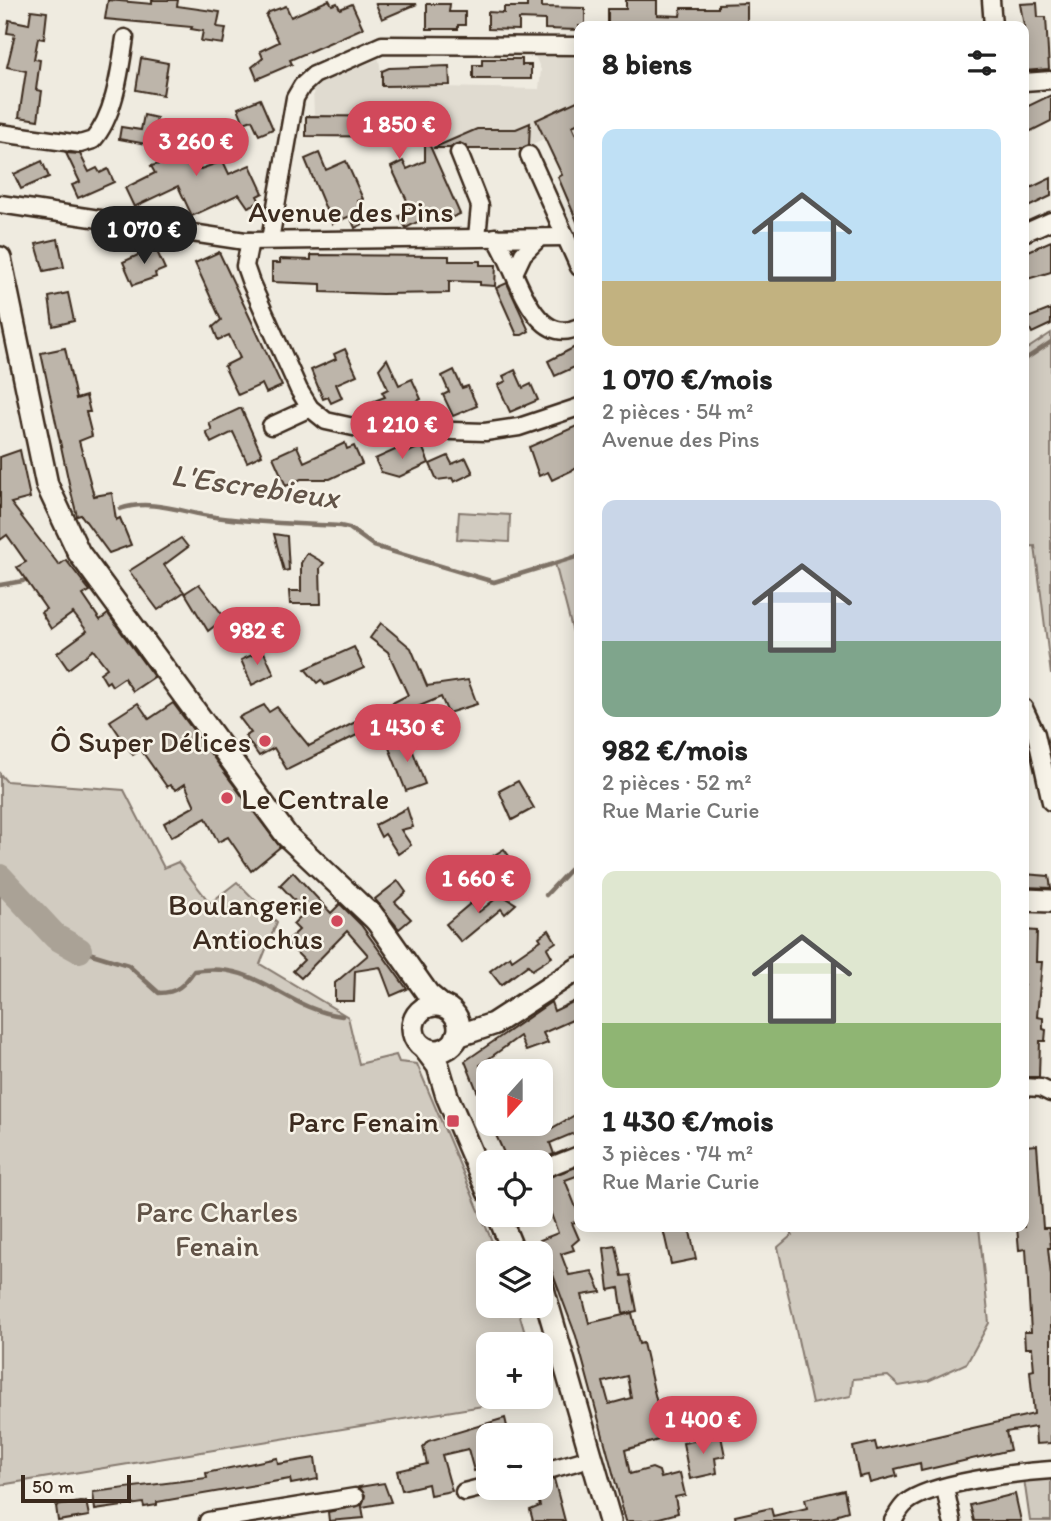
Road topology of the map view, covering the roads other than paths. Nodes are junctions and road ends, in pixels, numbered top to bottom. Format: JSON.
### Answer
{"nodes":[{"id":1,"x":991,"y":0,"type":"edge"},
{"id":2,"x":993,"y":21,"type":"edge"},
{"id":3,"x":125,"y":38,"type":"dead end"},
{"id":4,"x":574,"y":46,"type":"edge"},
{"id":5,"x":1051,"y":80,"type":"edge"},
{"id":6,"x":1029,"y":82,"type":"edge"},
{"id":7,"x":0,"y":133,"type":"edge"},
{"id":8,"x":459,"y":153,"type":"dead end"},
{"id":9,"x":529,"y":155,"type":"dead end"},
{"id":10,"x":0,"y":204,"type":"edge"},
{"id":11,"x":1051,"y":221,"type":"edge"},
{"id":12,"x":1029,"y":231,"type":"edge"},
{"id":13,"x":477,"y":237,"type":"junction"},
{"id":14,"x":495,"y":237,"type":"junction"},
{"id":15,"x":566,"y":237,"type":"junction"},
{"id":16,"x":539,"y":238,"type":"junction"},
{"id":17,"x":270,"y":240,"type":"junction"},
{"id":18,"x":250,"y":241,"type":"junction"},
{"id":19,"x":574,"y":255,"type":"edge"},
{"id":20,"x":0,"y":258,"type":"edge"},
{"id":21,"x":515,"y":271,"type":"junction"},
{"id":22,"x":574,"y":328,"type":"edge"},
{"id":23,"x":310,"y":408,"type":"junction"},
{"id":24,"x":574,"y":409,"type":"edge"},
{"id":25,"x":271,"y":426,"type":"dead end"},
{"id":26,"x":1029,"y":720,"type":"edge"},
{"id":27,"x":1051,"y":802,"type":"edge"},
{"id":28,"x":1029,"y":900,"type":"edge"},
{"id":29,"x":1051,"y":901,"type":"edge"},
{"id":30,"x":411,"y":969,"type":"junction"},
{"id":31,"x":574,"y":971,"type":"edge"},
{"id":32,"x":447,"y":1009,"type":"junction"},
{"id":33,"x":417,"y":1014,"type":"junction"},
{"id":34,"x":502,"y":1018,"type":"junction"},
{"id":35,"x":456,"y":1039,"type":"junction"},
{"id":36,"x":425,"y":1049,"type":"junction"},
{"id":37,"x":1029,"y":1087,"type":"edge"},
{"id":38,"x":1051,"y":1093,"type":"edge"},
{"id":39,"x":484,"y":1150,"type":"edge"},
{"id":40,"x":574,"y":1157,"type":"edge"},
{"id":41,"x":476,"y":1164,"type":"edge"},
{"id":42,"x":553,"y":1165,"type":"edge"},
{"id":43,"x":539,"y":1318,"type":"edge"},
{"id":44,"x":551,"y":1318,"type":"edge"},
{"id":45,"x":580,"y":1461,"type":"junction"},
{"id":46,"x":553,"y":1469,"type":"edge"},
{"id":47,"x":1051,"y":1470,"type":"edge"},
{"id":48,"x":945,"y":1488,"type":"junction"},
{"id":49,"x":476,"y":1489,"type":"edge"},
{"id":50,"x":464,"y":1492,"type":"dead end"},
{"id":51,"x":355,"y":1497,"type":"dead end"},
{"id":52,"x":309,"y":1504,"type":"junction"},
{"id":53,"x":208,"y":1521,"type":"edge"},
{"id":54,"x":312,"y":1521,"type":"edge"},
{"id":55,"x":596,"y":1521,"type":"edge"},
{"id":56,"x":610,"y":1521,"type":"edge"},
{"id":57,"x":893,"y":1521,"type":"edge"},
{"id":58,"x":953,"y":1521,"type":"edge"}],
"edges":[{"from":1,"to":2,"type":"street"},
{"from":3,"to":7,"type":"street"},
{"from":4,"to":17,"type":"street"},
{"from":5,"to":6,"type":"street"},
{"from":8,"to":13,"type":"street"},
{"from":9,"to":15,"type":"street"},
{"from":10,"to":18,"type":"street","name":"Avenue des Pins"},
{"from":11,"to":12,"type":"street"},
{"from":13,"to":14,"type":"street","name":"Avenue des Pins"},
{"from":13,"to":17,"type":"street","name":"Avenue des Pins"},
{"from":14,"to":16,"type":"street","name":"Avenue des Pins"},
{"from":14,"to":21,"type":"street"},
{"from":15,"to":16,"type":"street","name":"Avenue des Pins"},
{"from":15,"to":19,"type":"street"},
{"from":16,"to":21,"type":"street"},
{"from":17,"to":18,"type":"street","name":"Avenue des Pins"},
{"from":18,"to":23,"type":"street"},
{"from":20,"to":30,"type":"street"},
{"from":21,"to":22,"type":"street"},
{"from":23,"to":24,"type":"street"},
{"from":23,"to":25,"type":"street"},
{"from":26,"to":27,"type":"street"},
{"from":28,"to":29,"type":"street"},
{"from":30,"to":32,"type":"street"},
{"from":30,"to":33,"type":"street"},
{"from":31,"to":34,"type":"street"},
{"from":32,"to":33,"type":"street"},
{"from":32,"to":34,"type":"street"},
{"from":32,"to":35,"type":"street"},
{"from":33,"to":36,"type":"street"},
{"from":34,"to":35,"type":"street"},
{"from":35,"to":36,"type":"street"},
{"from":35,"to":39,"type":"street"},
{"from":36,"to":41,"type":"street"},
{"from":37,"to":38,"type":"street"},
{"from":40,"to":42,"type":"street"},
{"from":43,"to":45,"type":"street"},
{"from":44,"to":56,"type":"street"},
{"from":45,"to":46,"type":"street"},
{"from":45,"to":55,"type":"street"},
{"from":47,"to":48,"type":"street"},
{"from":48,"to":57,"type":"street"},
{"from":48,"to":58,"type":"street"},
{"from":49,"to":50,"type":"street"},
{"from":51,"to":52,"type":"street"},
{"from":52,"to":53,"type":"street"},
{"from":52,"to":54,"type":"street"}]}
